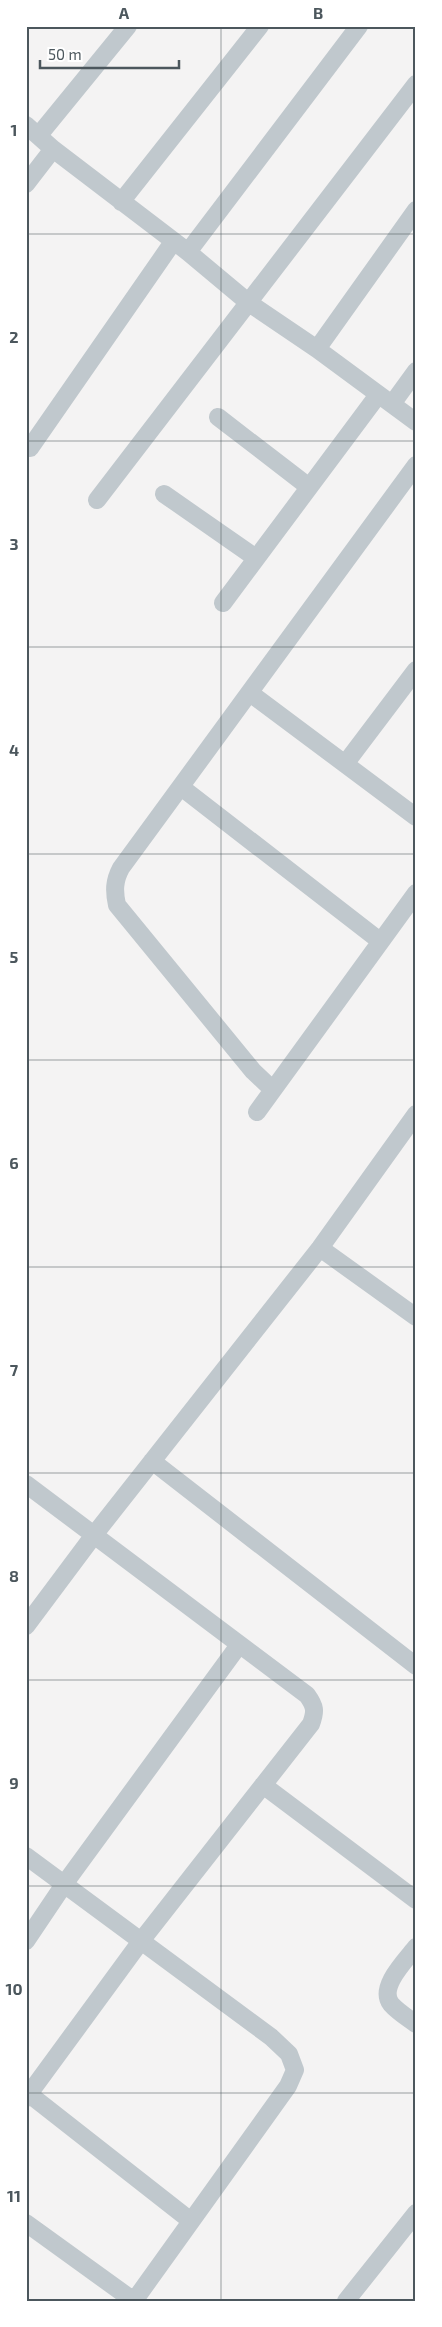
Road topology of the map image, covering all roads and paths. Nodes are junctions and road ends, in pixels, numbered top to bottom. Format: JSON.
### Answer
{"nodes":[{"id":1,"x":128,"y":26,"type":"edge"},
{"id":2,"x":260,"y":26,"type":"edge"},
{"id":3,"x":359,"y":26,"type":"edge"},
{"id":4,"x":416,"y":84,"type":"edge"},
{"id":5,"x":33,"y":130,"type":"edge"},
{"id":6,"x":53,"y":149,"type":"junction"},
{"id":7,"x":26,"y":184,"type":"edge"},
{"id":8,"x":121,"y":202,"type":"junction"},
{"id":9,"x":416,"y":210,"type":"edge"},
{"id":10,"x":172,"y":242,"type":"junction"},
{"id":11,"x":188,"y":252,"type":"junction"},
{"id":12,"x":249,"y":303,"type":"junction"},
{"id":13,"x":317,"y":349,"type":"junction"},
{"id":14,"x":416,"y":371,"type":"edge"},
{"id":15,"x":385,"y":399,"type":"junction"},
{"id":16,"x":218,"y":418,"type":"dead end"},
{"id":17,"x":416,"y":422,"type":"edge"},
{"id":18,"x":30,"y":448,"type":"dead end"},
{"id":19,"x":416,"y":465,"type":"edge"},
{"id":20,"x":309,"y":486,"type":"junction"},
{"id":21,"x":164,"y":494,"type":"dead end"},
{"id":22,"x":97,"y":500,"type":"dead end"},
{"id":23,"x":256,"y":558,"type":"junction"},
{"id":24,"x":223,"y":603,"type":"dead end"},
{"id":25,"x":416,"y":670,"type":"edge"},
{"id":26,"x":250,"y":693,"type":"junction"},
{"id":27,"x":345,"y":764,"type":"junction"},
{"id":28,"x":181,"y":787,"type":"junction"},
{"id":29,"x":416,"y":817,"type":"edge"},
{"id":30,"x":416,"y":893,"type":"edge"},
{"id":31,"x":380,"y":941,"type":"junction"},
{"id":32,"x":272,"y":1090,"type":"junction"},
{"id":33,"x":257,"y":1112,"type":"dead end"},
{"id":34,"x":416,"y":1114,"type":"edge"},
{"id":35,"x":320,"y":1248,"type":"junction"},
{"id":36,"x":416,"y":1317,"type":"edge"},
{"id":37,"x":152,"y":1461,"type":"junction"},
{"id":38,"x":26,"y":1484,"type":"edge"},
{"id":39,"x":94,"y":1535,"type":"junction"},
{"id":40,"x":26,"y":1626,"type":"edge"},
{"id":41,"x":239,"y":1645,"type":"junction"},
{"id":42,"x":416,"y":1666,"type":"edge"},
{"id":43,"x":263,"y":1785,"type":"junction"},
{"id":44,"x":26,"y":1856,"type":"edge"},
{"id":45,"x":64,"y":1884,"type":"junction"},
{"id":46,"x":416,"y":1900,"type":"edge"},
{"id":47,"x":26,"y":1941,"type":"edge"},
{"id":48,"x":141,"y":1941,"type":"junction"},
{"id":49,"x":416,"y":1946,"type":"edge"},
{"id":50,"x":416,"y":2024,"type":"edge"},
{"id":51,"x":28,"y":2096,"type":"edge"},
{"id":52,"x":416,"y":2213,"type":"edge"},
{"id":53,"x":191,"y":2221,"type":"junction"},
{"id":54,"x":29,"y":2229,"type":"edge"},
{"id":55,"x":346,"y":2301,"type":"edge"}],
"edges":[{"from":1,"to":5,"type":"street"},
{"from":2,"to":8,"type":"street"},
{"from":3,"to":11,"type":"street"},
{"from":4,"to":12,"type":"street"},
{"from":5,"to":6,"type":"street"},
{"from":6,"to":7,"type":"street"},
{"from":6,"to":8,"type":"street"},
{"from":8,"to":10,"type":"street"},
{"from":9,"to":13,"type":"street"},
{"from":10,"to":11,"type":"street"},
{"from":10,"to":18,"type":"street"},
{"from":11,"to":12,"type":"street"},
{"from":12,"to":13,"type":"street"},
{"from":12,"to":22,"type":"street"},
{"from":13,"to":15,"type":"street"},
{"from":14,"to":15,"type":"street"},
{"from":15,"to":17,"type":"street"},
{"from":15,"to":20,"type":"street"},
{"from":16,"to":20,"type":"street"},
{"from":19,"to":26,"type":"street"},
{"from":20,"to":23,"type":"street"},
{"from":21,"to":23,"type":"street"},
{"from":23,"to":24,"type":"street"},
{"from":25,"to":27,"type":"street"},
{"from":26,"to":27,"type":"street"},
{"from":26,"to":28,"type":"street"},
{"from":27,"to":29,"type":"street"},
{"from":28,"to":31,"type":"street"},
{"from":28,"to":32,"type":"street"},
{"from":30,"to":31,"type":"street"},
{"from":31,"to":32,"type":"street"},
{"from":32,"to":33,"type":"street"},
{"from":34,"to":35,"type":"street"},
{"from":35,"to":36,"type":"street"},
{"from":35,"to":37,"type":"street"},
{"from":37,"to":39,"type":"street"},
{"from":37,"to":42,"type":"street"},
{"from":38,"to":39,"type":"street"},
{"from":39,"to":40,"type":"street"},
{"from":39,"to":41,"type":"street"},
{"from":41,"to":43,"type":"street"},
{"from":41,"to":45,"type":"street"},
{"from":43,"to":46,"type":"street"},
{"from":43,"to":48,"type":"street"},
{"from":44,"to":45,"type":"street"},
{"from":45,"to":47,"type":"street"},
{"from":45,"to":48,"type":"street"},
{"from":48,"to":51,"type":"street"},
{"from":48,"to":53,"type":"street"},
{"from":49,"to":50,"type":"street"},
{"from":51,"to":53,"type":"street"},
{"from":52,"to":55,"type":"street"},
{"from":53,"to":54,"type":"street"}]}
